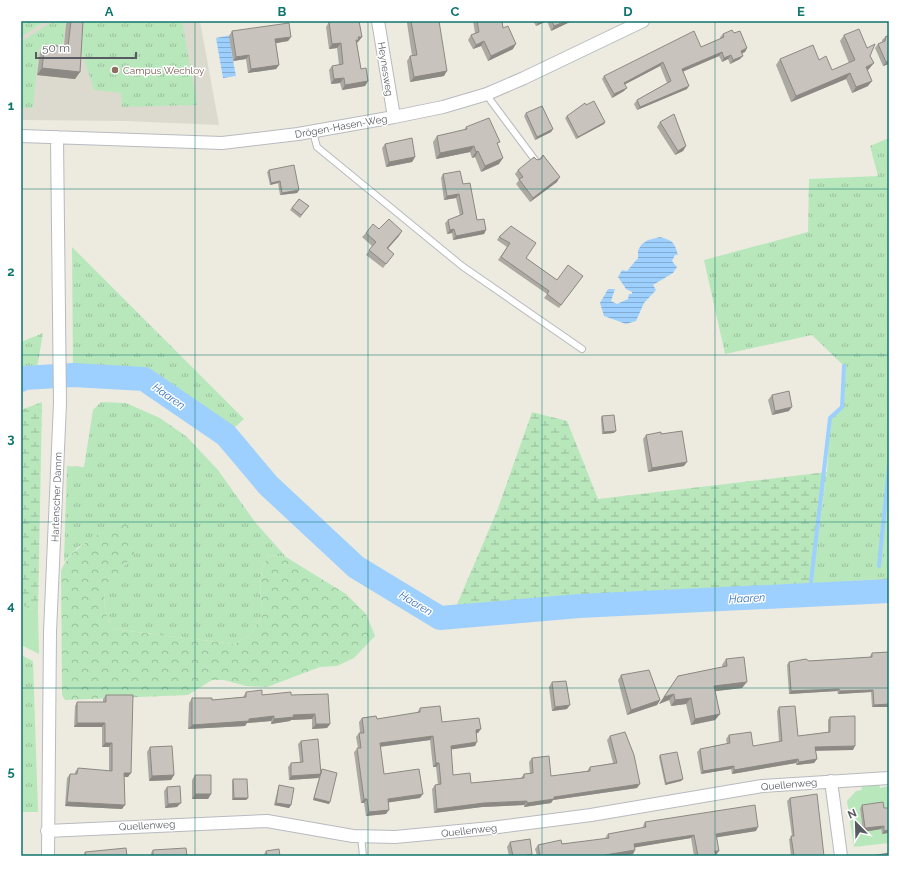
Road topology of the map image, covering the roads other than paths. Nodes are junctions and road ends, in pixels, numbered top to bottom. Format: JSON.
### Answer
{"nodes":[{"id":1,"x":378,"y":21,"type":"edge"},
{"id":2,"x":643,"y":21,"type":"edge"},
{"id":3,"x":488,"y":94,"type":"junction"},
{"id":4,"x":394,"y":117,"type":"junction"},
{"id":5,"x":313,"y":132,"type":"junction"},
{"id":6,"x":21,"y":136,"type":"edge"},
{"id":7,"x":57,"y":137,"type":"junction"},
{"id":8,"x":535,"y":160,"type":"edge"},
{"id":9,"x":582,"y":350,"type":"dead end"},
{"id":10,"x":889,"y":778,"type":"edge"},
{"id":11,"x":831,"y":781,"type":"junction"},
{"id":12,"x":47,"y":831,"type":"junction"},
{"id":13,"x":361,"y":836,"type":"junction"},
{"id":14,"x":48,"y":856,"type":"edge"},
{"id":15,"x":363,"y":856,"type":"edge"},
{"id":16,"x":841,"y":856,"type":"edge"}],
"edges":[{"from":1,"to":4,"type":"street","name":"Heynesweg"},
{"from":2,"to":3,"type":"street","name":"Drögen-Hasen-Weg"},
{"from":3,"to":4,"type":"street","name":"Drögen-Hasen-Weg"},
{"from":3,"to":8,"type":"lane"},
{"from":4,"to":5,"type":"street","name":"Drögen-Hasen-Weg"},
{"from":5,"to":7,"type":"street","name":"Drögen-Hasen-Weg"},
{"from":5,"to":9,"type":"lane"},
{"from":6,"to":7,"type":"street","name":"Drögen-Hasen-Weg"},
{"from":7,"to":12,"type":"street","name":"Hartenscher Damm"},
{"from":10,"to":11,"type":"street","name":"Quellenweg"},
{"from":11,"to":13,"type":"street","name":"Quellenweg"},
{"from":11,"to":16,"type":"street"},
{"from":12,"to":13,"type":"street","name":"Quellenweg"},
{"from":12,"to":14,"type":"street","name":"Hartenscher Damm"},
{"from":13,"to":15,"type":"lane"}]}
